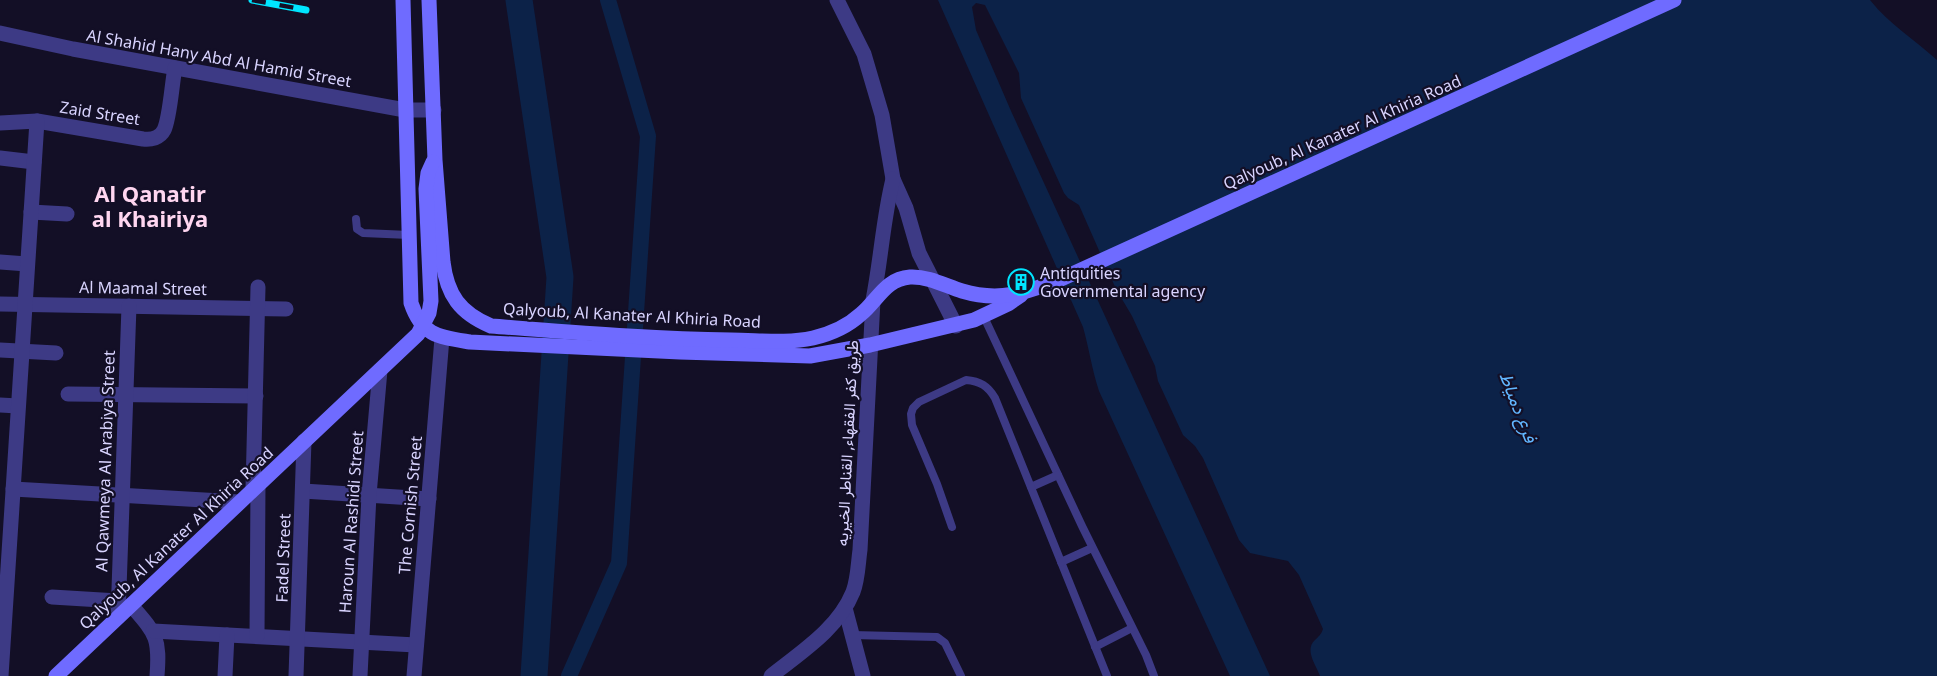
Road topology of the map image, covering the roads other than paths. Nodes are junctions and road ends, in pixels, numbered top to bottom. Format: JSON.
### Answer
{"nodes":[{"id":1,"x":403,"y":0,"type":"edge"},
{"id":2,"x":429,"y":0,"type":"edge"},
{"id":3,"x":837,"y":0,"type":"edge"},
{"id":4,"x":1674,"y":0,"type":"edge"},
{"id":5,"x":0,"y":33,"type":"edge"},
{"id":6,"x":175,"y":68,"type":"junction"},
{"id":7,"x":405,"y":110,"type":"junction"},
{"id":8,"x":434,"y":110,"type":"junction"},
{"id":9,"x":37,"y":121,"type":"junction"},
{"id":10,"x":0,"y":123,"type":"edge"},
{"id":11,"x":0,"y":158,"type":"edge"},
{"id":12,"x":435,"y":160,"type":"junction"},
{"id":13,"x":34,"y":162,"type":"junction"},
{"id":14,"x":893,"y":178,"type":"junction"},
{"id":15,"x":31,"y":212,"type":"junction"},
{"id":16,"x":67,"y":214,"type":"dead end"},
{"id":17,"x":356,"y":219,"type":"dead end"},
{"id":18,"x":409,"y":235,"type":"junction"},
{"id":19,"x":0,"y":262,"type":"edge"},
{"id":20,"x":27,"y":264,"type":"junction"},
{"id":21,"x":933,"y":280,"type":"junction"},
{"id":22,"x":258,"y":287,"type":"dead end"},
{"id":23,"x":1023,"y":294,"type":"junction"},
{"id":24,"x":873,"y":300,"type":"junction"},
{"id":25,"x":0,"y":304,"type":"edge"},
{"id":26,"x":25,"y":304,"type":"junction"},
{"id":27,"x":129,"y":306,"type":"junction"},
{"id":28,"x":258,"y":308,"type":"junction"},
{"id":29,"x":286,"y":309,"type":"dead end"},
{"id":30,"x":984,"y":317,"type":"junction"},
{"id":31,"x":956,"y":326,"type":"junction"},
{"id":32,"x":424,"y":327,"type":"junction"},
{"id":33,"x":442,"y":338,"type":"junction"},
{"id":34,"x":870,"y":345,"type":"junction"},
{"id":35,"x":681,"y":346,"type":"junction"},
{"id":36,"x":0,"y":350,"type":"edge"},
{"id":37,"x":22,"y":351,"type":"junction"},
{"id":38,"x":56,"y":353,"type":"dead end"},
{"id":39,"x":380,"y":370,"type":"junction"},
{"id":40,"x":68,"y":394,"type":"dead end"},
{"id":41,"x":125,"y":394,"type":"junction"},
{"id":42,"x":256,"y":396,"type":"junction"},
{"id":43,"x":0,"y":405,"type":"edge"},
{"id":44,"x":18,"y":406,"type":"junction"},
{"id":45,"x":304,"y":441,"type":"junction"},
{"id":46,"x":1058,"y":476,"type":"junction"},
{"id":47,"x":255,"y":487,"type":"junction"},
{"id":48,"x":1031,"y":487,"type":"junction"},
{"id":49,"x":13,"y":489,"type":"junction"},
{"id":50,"x":303,"y":491,"type":"junction"},
{"id":51,"x":122,"y":495,"type":"junction"},
{"id":52,"x":369,"y":495,"type":"junction"},
{"id":53,"x":429,"y":499,"type":"junction"},
{"id":54,"x":240,"y":502,"type":"junction"},
{"id":55,"x":952,"y":527,"type":"dead end"},
{"id":56,"x":1092,"y":548,"type":"junction"},
{"id":57,"x":1061,"y":562,"type":"junction"},
{"id":58,"x":52,"y":597,"type":"dead end"},
{"id":59,"x":124,"y":603,"type":"junction"},
{"id":60,"x":845,"y":608,"type":"junction"},
{"id":61,"x":1132,"y":628,"type":"junction"},
{"id":62,"x":153,"y":630,"type":"junction"},
{"id":63,"x":227,"y":634,"type":"junction"},
{"id":64,"x":852,"y":635,"type":"junction"},
{"id":65,"x":257,"y":636,"type":"junction"},
{"id":66,"x":298,"y":638,"type":"junction"},
{"id":67,"x":362,"y":642,"type":"junction"},
{"id":68,"x":416,"y":645,"type":"junction"},
{"id":69,"x":1095,"y":647,"type":"junction"},
{"id":70,"x":1,"y":676,"type":"edge"},
{"id":71,"x":56,"y":676,"type":"edge"},
{"id":72,"x":158,"y":676,"type":"edge"},
{"id":73,"x":225,"y":676,"type":"edge"},
{"id":74,"x":296,"y":676,"type":"edge"},
{"id":75,"x":360,"y":676,"type":"edge"},
{"id":76,"x":414,"y":676,"type":"edge"},
{"id":77,"x":771,"y":676,"type":"edge"},
{"id":78,"x":863,"y":676,"type":"edge"},
{"id":79,"x":962,"y":676,"type":"edge"},
{"id":80,"x":1107,"y":676,"type":"edge"},
{"id":81,"x":1154,"y":676,"type":"edge"}],
"edges":[{"from":1,"to":7,"type":"main road"},
{"from":2,"to":8,"type":"main road","name":"Qalyoub, Al Kanater Al Khiria Road"},
{"from":3,"to":14,"type":"street","name":"طريق كفر الفقهاء, القناطر الخيريه"},
{"from":4,"to":23,"type":"main road","name":"Qalyoub, Al Kanater Al Khiria Road"},
{"from":5,"to":6,"type":"street","name":"Al Shahid Hany Abd Al Hamid Street"},
{"from":6,"to":7,"type":"street","name":"Al Shahid Hany Abd Al Hamid Street"},
{"from":6,"to":9,"type":"street","name":"Zaid Street"},
{"from":7,"to":8,"type":"street","name":"Al Shahid Hany Abd Al Hamid Street"},
{"from":7,"to":18,"type":"main road"},
{"from":8,"to":12,"type":"main road","name":"Qalyoub, Al Kanater Al Khiria Road"},
{"from":9,"to":10,"type":"street","name":"Zaid Street"},
{"from":9,"to":13,"type":"street"},
{"from":11,"to":13,"type":"street"},
{"from":12,"to":32,"type":"main road"},
{"from":12,"to":35,"type":"main road","name":"Qalyoub, Al Kanater Al Khiria Road"},
{"from":13,"to":15,"type":"street"},
{"from":14,"to":21,"type":"street","name":"طريق كفر الفقهاء, القناطر الخيريه"},
{"from":14,"to":24,"type":"street","name":"طريق كفر الفقهاء, القناطر الخيريه"},
{"from":15,"to":16,"type":"street"},
{"from":15,"to":20,"type":"street"},
{"from":17,"to":18,"type":"lane"},
{"from":18,"to":32,"type":"main road"},
{"from":19,"to":20,"type":"street"},
{"from":20,"to":26,"type":"street"},
{"from":21,"to":23,"type":"main road","name":"Qalyoub, Al Kanater Al Khiria Road"},
{"from":21,"to":24,"type":"main road","name":"Qalyoub, Al Kanater Al Khiria Road"},
{"from":21,"to":31,"type":"street","name":"طريق كفر الفقهاء, القناطر الخيريه"},
{"from":22,"to":28,"type":"street"},
{"from":23,"to":30,"type":"main road","name":"Qalyoub, Al Kanater Al Khiria Road"},
{"from":24,"to":34,"type":"street","name":"طريق كفر الفقهاء, القناطر الخيريه"},
{"from":24,"to":35,"type":"main road","name":"Qalyoub, Al Kanater Al Khiria Road"},
{"from":25,"to":26,"type":"street","name":"Al Maamal Street"},
{"from":26,"to":27,"type":"street","name":"Al Maamal Street"},
{"from":26,"to":37,"type":"street"},
{"from":27,"to":28,"type":"street","name":"Al Maamal Street"},
{"from":27,"to":41,"type":"street","name":"Al Qawmeya Al Arabiya Street"},
{"from":28,"to":29,"type":"street","name":"Al Maamal Street"},
{"from":28,"to":42,"type":"street"},
{"from":30,"to":31,"type":"main road","name":"Qalyoub, Al Kanater Al Khiria Road"},
{"from":30,"to":46,"type":"lane"},
{"from":31,"to":34,"type":"main road","name":"Qalyoub, Al Kanater Al Khiria Road"},
{"from":32,"to":33,"type":"main road","name":"Qalyoub, Al Kanater Al Khiria Road"},
{"from":32,"to":39,"type":"main road","name":"Qalyoub, Al Kanater Al Khiria Road"},
{"from":33,"to":35,"type":"main road","name":"Qalyoub, Al Kanater Al Khiria Road"},
{"from":33,"to":53,"type":"street","name":"The Cornish Street"},
{"from":34,"to":35,"type":"main road","name":"Qalyoub, Al Kanater Al Khiria Road"},
{"from":34,"to":60,"type":"street","name":"طريق كفر الفقهاء, القناطر الخيريه"},
{"from":36,"to":37,"type":"street"},
{"from":37,"to":38,"type":"street"},
{"from":37,"to":44,"type":"street"},
{"from":39,"to":45,"type":"main road","name":"Qalyoub, Al Kanater Al Khiria Road"},
{"from":39,"to":52,"type":"street","name":"Haroun Al Rashidi Street"},
{"from":40,"to":41,"type":"street"},
{"from":41,"to":42,"type":"street"},
{"from":41,"to":51,"type":"street","name":"Al Qawmeya Al Arabiya Street"},
{"from":42,"to":47,"type":"street"},
{"from":43,"to":44,"type":"street"},
{"from":44,"to":49,"type":"street"},
{"from":45,"to":47,"type":"main road","name":"Qalyoub, Al Kanater Al Khiria Road"},
{"from":45,"to":50,"type":"street","name":"Fadel Street"},
{"from":46,"to":48,"type":"lane"},
{"from":46,"to":56,"type":"lane"},
{"from":47,"to":54,"type":"main road","name":"Qalyoub, Al Kanater Al Khiria Road"},
{"from":47,"to":65,"type":"street"},
{"from":48,"to":55,"type":"lane"},
{"from":48,"to":57,"type":"lane"},
{"from":49,"to":51,"type":"street"},
{"from":49,"to":70,"type":"street"},
{"from":50,"to":52,"type":"street"},
{"from":50,"to":66,"type":"street","name":"Fadel Street"},
{"from":51,"to":54,"type":"street"},
{"from":51,"to":59,"type":"street","name":"Al Qawmeya Al Arabiya Street"},
{"from":52,"to":53,"type":"street"},
{"from":52,"to":67,"type":"street","name":"Haroun Al Rashidi Street"},
{"from":53,"to":68,"type":"street","name":"The Cornish Street"},
{"from":54,"to":59,"type":"main road","name":"Qalyoub, Al Kanater Al Khiria Road"},
{"from":56,"to":57,"type":"lane"},
{"from":56,"to":61,"type":"lane"},
{"from":57,"to":69,"type":"lane"},
{"from":58,"to":59,"type":"street"},
{"from":59,"to":62,"type":"street"},
{"from":59,"to":71,"type":"main road","name":"Qalyoub, Al Kanater Al Khiria Road"},
{"from":60,"to":64,"type":"street"},
{"from":60,"to":77,"type":"street","name":"طريق كفر الفقهاء, القناطر الخيريه"},
{"from":61,"to":69,"type":"lane"},
{"from":61,"to":81,"type":"lane"},
{"from":62,"to":63,"type":"street"},
{"from":62,"to":72,"type":"street"},
{"from":63,"to":65,"type":"street"},
{"from":63,"to":73,"type":"street"},
{"from":64,"to":78,"type":"street"},
{"from":64,"to":79,"type":"lane"},
{"from":65,"to":66,"type":"street"},
{"from":66,"to":67,"type":"street"},
{"from":66,"to":74,"type":"street","name":"Fadel Street"},
{"from":67,"to":68,"type":"street"},
{"from":67,"to":75,"type":"street","name":"Haroun Al Rashidi Street"},
{"from":68,"to":76,"type":"street","name":"The Cornish Street"},
{"from":69,"to":80,"type":"lane"}]}
